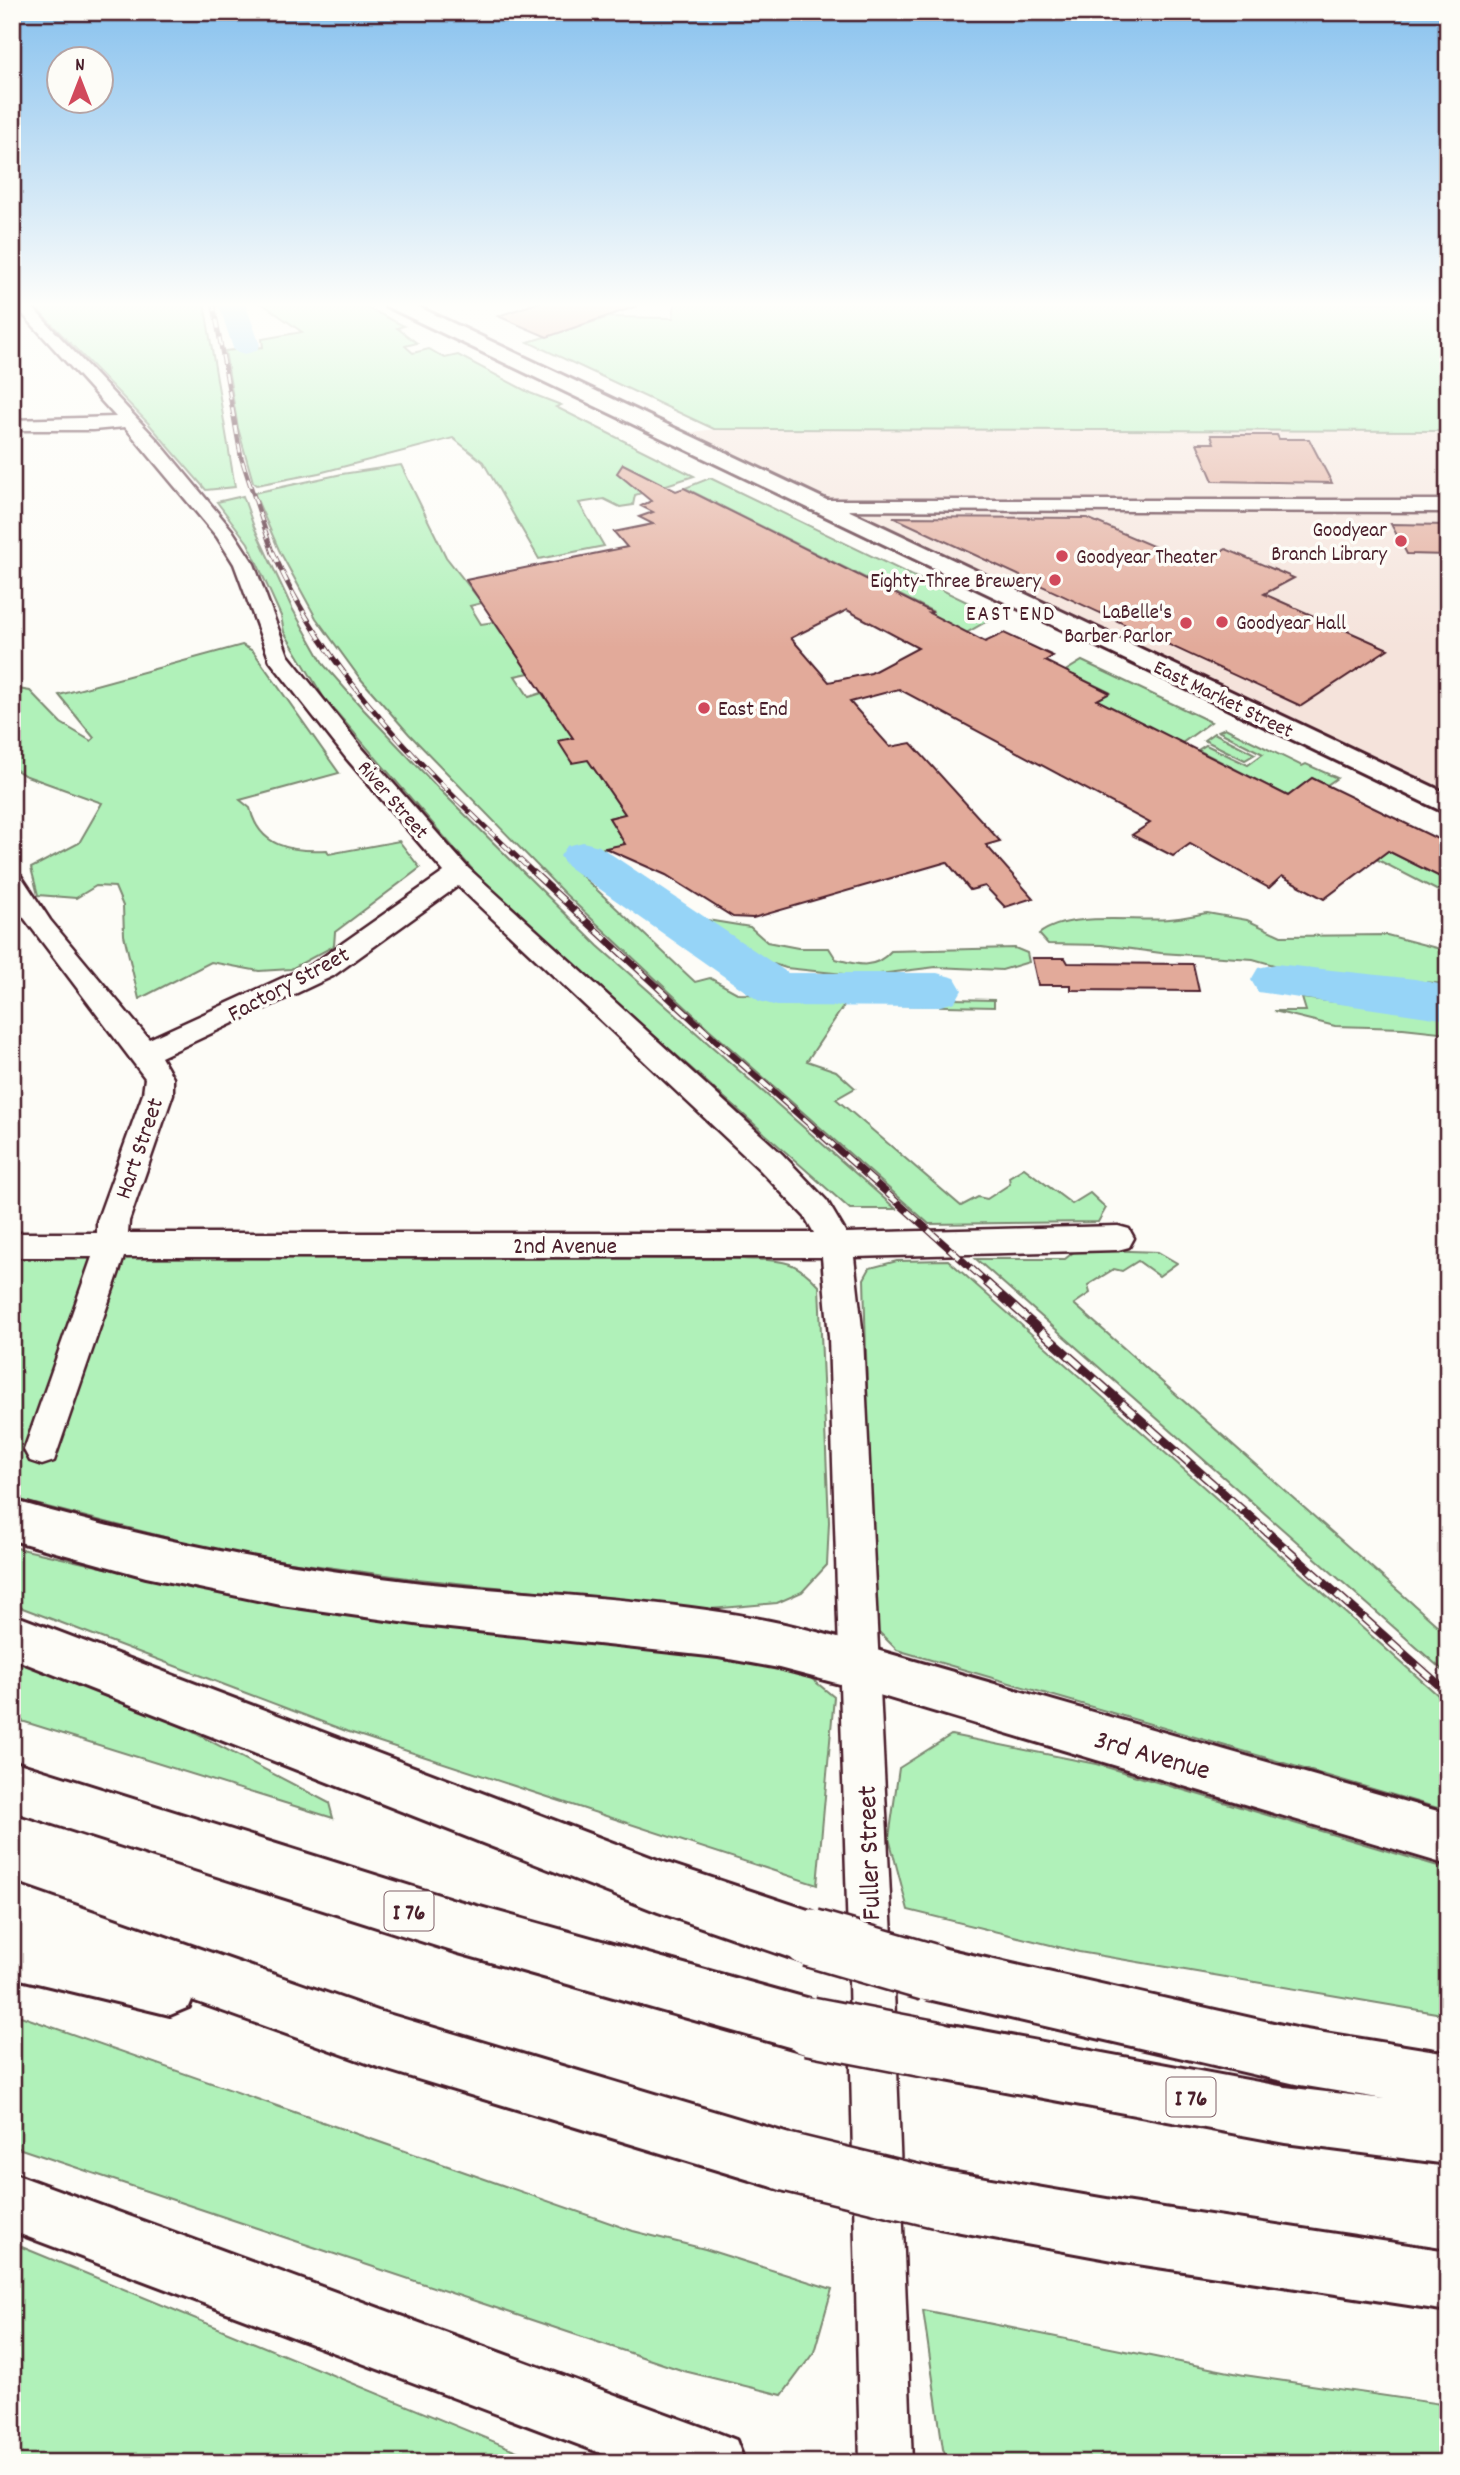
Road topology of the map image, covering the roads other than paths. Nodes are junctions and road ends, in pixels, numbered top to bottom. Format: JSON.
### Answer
{"nodes":[{"id":1,"x":125,"y":418,"type":"edge"},
{"id":2,"x":639,"y":418,"type":"edge"},
{"id":3,"x":128,"y":421,"type":"junction"},
{"id":4,"x":12,"y":425,"type":"edge"},
{"id":5,"x":817,"y":506,"type":"junction"},
{"id":6,"x":1448,"y":506,"type":"edge"},
{"id":7,"x":1448,"y":805,"type":"edge"},
{"id":8,"x":459,"y":873,"type":"junction"},
{"id":9,"x":12,"y":882,"type":"edge"},
{"id":10,"x":41,"y":926,"type":"junction"},
{"id":11,"x":12,"y":927,"type":"edge"},
{"id":12,"x":144,"y":1054,"type":"junction"},
{"id":13,"x":1118,"y":1238,"type":"dead end"},
{"id":14,"x":12,"y":1245,"type":"edge"},
{"id":15,"x":112,"y":1245,"type":"junction"},
{"id":16,"x":837,"y":1245,"type":"junction"},
{"id":17,"x":42,"y":1451,"type":"dead end"},
{"id":18,"x":12,"y":1520,"type":"edge"},
{"id":19,"x":12,"y":1636,"type":"edge"},
{"id":20,"x":859,"y":1667,"type":"junction"},
{"id":21,"x":12,"y":1786,"type":"edge"},
{"id":22,"x":1448,"y":1840,"type":"edge"},
{"id":23,"x":12,"y":1909,"type":"edge"},
{"id":24,"x":12,"y":1950,"type":"edge"},
{"id":25,"x":378,"y":2039,"type":"junction"},
{"id":26,"x":1448,"y":2081,"type":"edge"},
{"id":27,"x":1448,"y":2135,"type":"edge"},
{"id":28,"x":12,"y":2202,"type":"edge"},
{"id":29,"x":1448,"y":2281,"type":"edge"},
{"id":30,"x":713,"y":2463,"type":"edge"},
{"id":31,"x":886,"y":2463,"type":"edge"}],
"edges":[{"from":1,"to":3,"type":"street","name":"River Street"},
{"from":2,"to":5,"type":"main road","name":"East Market Street"},
{"from":3,"to":4,"type":"street"},
{"from":3,"to":8,"type":"street","name":"River Street"},
{"from":5,"to":6,"type":"street"},
{"from":5,"to":7,"type":"main road","name":"East Market Street"},
{"from":8,"to":12,"type":"street","name":"Factory Street"},
{"from":8,"to":16,"type":"street","name":"River Street"},
{"from":9,"to":10,"type":"street","name":"Hart Street"},
{"from":10,"to":11,"type":"street"},
{"from":10,"to":12,"type":"street","name":"Hart Street"},
{"from":12,"to":15,"type":"street","name":"Hart Street"},
{"from":13,"to":16,"type":"street","name":"2nd Avenue"},
{"from":14,"to":15,"type":"street","name":"2nd Avenue"},
{"from":15,"to":16,"type":"street","name":"2nd Avenue"},
{"from":15,"to":17,"type":"street","name":"Hart Street"},
{"from":16,"to":20,"type":"street","name":"Fuller Street"},
{"from":18,"to":20,"type":"main road","name":"3rd Avenue"},
{"from":19,"to":26,"type":"main road","bridge":true},
{"from":20,"to":22,"type":"main road","name":"3rd Avenue"},
{"from":20,"to":31,"type":"street","name":"Fuller Street"},
{"from":21,"to":27,"type":"main road","number":"I 76","bridge":true},
{"from":23,"to":25,"type":"main road"},
{"from":24,"to":25,"type":"main road"},
{"from":25,"to":29,"type":"main road","bridge":true},
{"from":28,"to":30,"type":"main road"}]}
